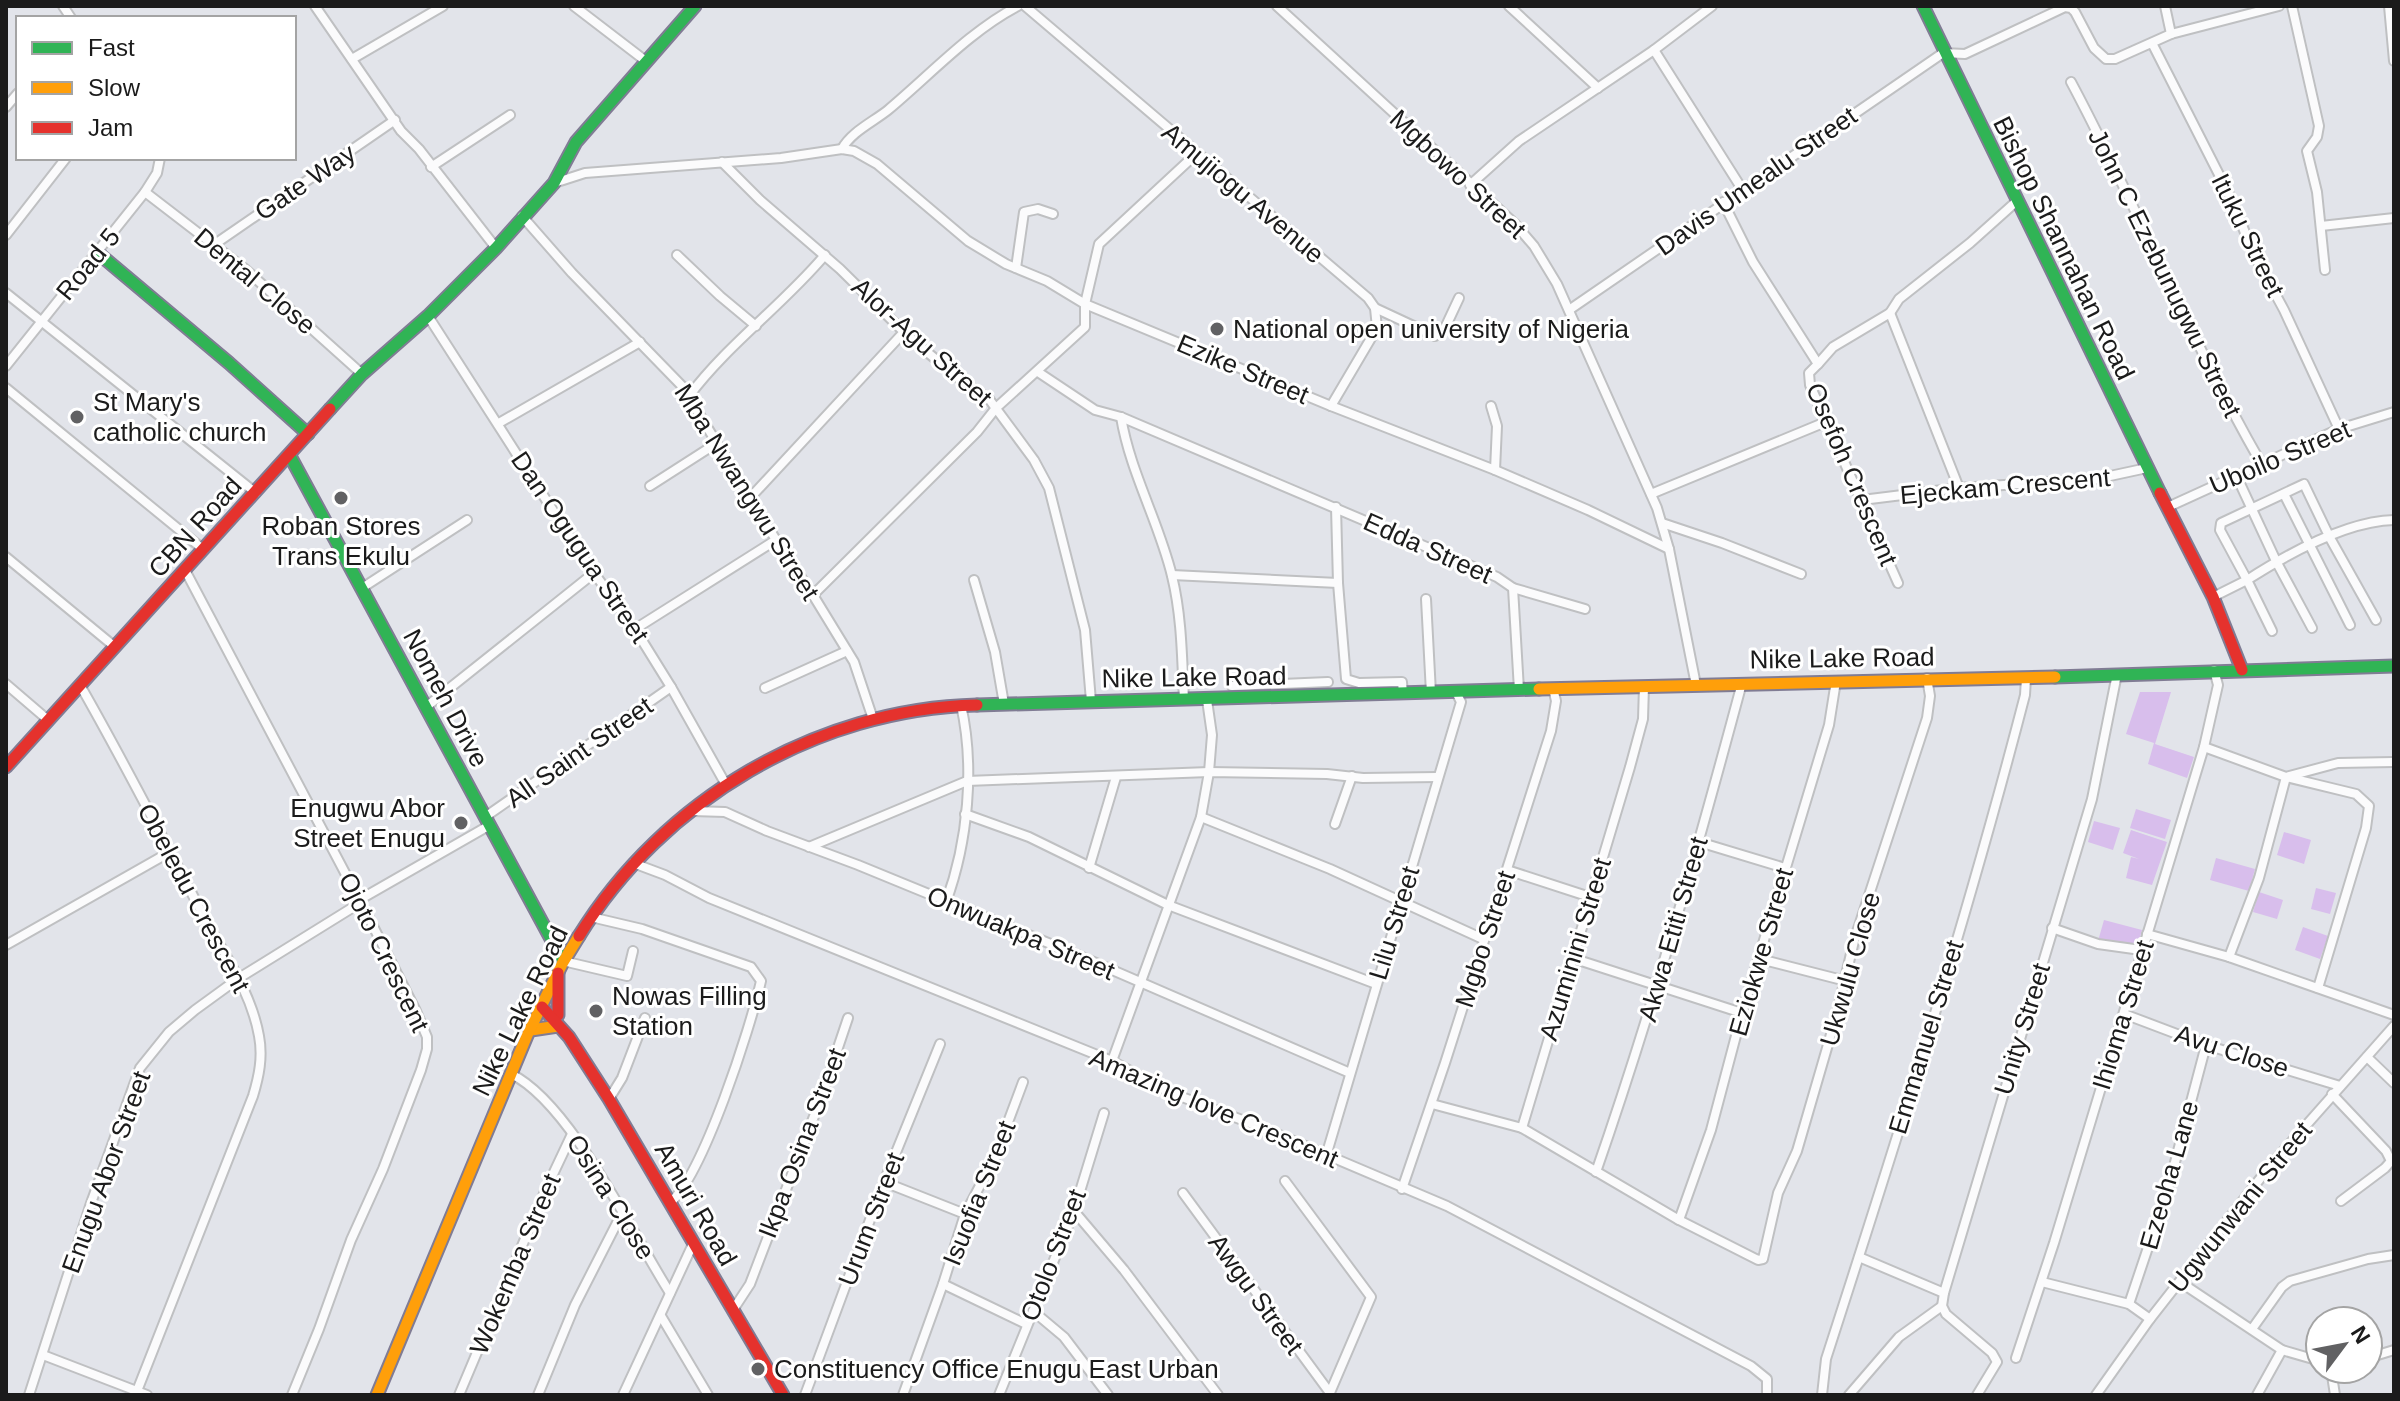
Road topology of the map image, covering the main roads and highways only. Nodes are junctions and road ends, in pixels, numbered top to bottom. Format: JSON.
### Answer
{"nodes":[{"id":1,"x":1923,"y":6,"type":"edge"},
{"id":2,"x":693,"y":7,"type":"edge"},
{"id":3,"x":98,"y":253,"type":"road end"},
{"id":4,"x":308,"y":434,"type":"junction"},
{"id":5,"x":290,"y":456,"type":"junction"},
{"id":6,"x":2394,"y":666,"type":"edge"},
{"id":7,"x":2242,"y":670,"type":"junction"},
{"id":8,"x":6,"y":767,"type":"edge"},
{"id":9,"x":563,"y":961,"type":"junction"},
{"id":10,"x":558,"y":973,"type":"junction"},
{"id":11,"x":544,"y":1002,"type":"junction"},
{"id":12,"x":558,"y":1020,"type":"junction"},
{"id":13,"x":531,"y":1030,"type":"junction"},
{"id":14,"x":377,"y":1395,"type":"edge"},
{"id":15,"x":783,"y":1395,"type":"edge"}],
"edges":[{"from":1,"to":7,"type":"main road","name":"Bishop Shannahan Road"},
{"from":2,"to":4,"type":"main road","name":"CBN Road"},
{"from":3,"to":4,"type":"main road"},
{"from":4,"to":5,"type":"main road","name":"CBN Road"},
{"from":5,"to":8,"type":"main road","name":"CBN Road"},
{"from":5,"to":9,"type":"main road","name":"Nomeh Drive"},
{"from":6,"to":7,"type":"main road","name":"Nike Lake Road"},
{"from":7,"to":9,"type":"main road","name":"Nike Lake Road"},
{"from":9,"to":10,"type":"main road","name":"Nike Lake Road"},
{"from":10,"to":11,"type":"main road","name":"Nike Lake Road"},
{"from":10,"to":12,"type":"main road"},
{"from":11,"to":12,"type":"main road","name":"Amuri Road"},
{"from":11,"to":13,"type":"main road","name":"Nike Lake Road"},
{"from":12,"to":13,"type":"main road"},
{"from":12,"to":15,"type":"main road","name":"Amuri Road"},
{"from":13,"to":14,"type":"main road","name":"Nike Lake Road"}]}
